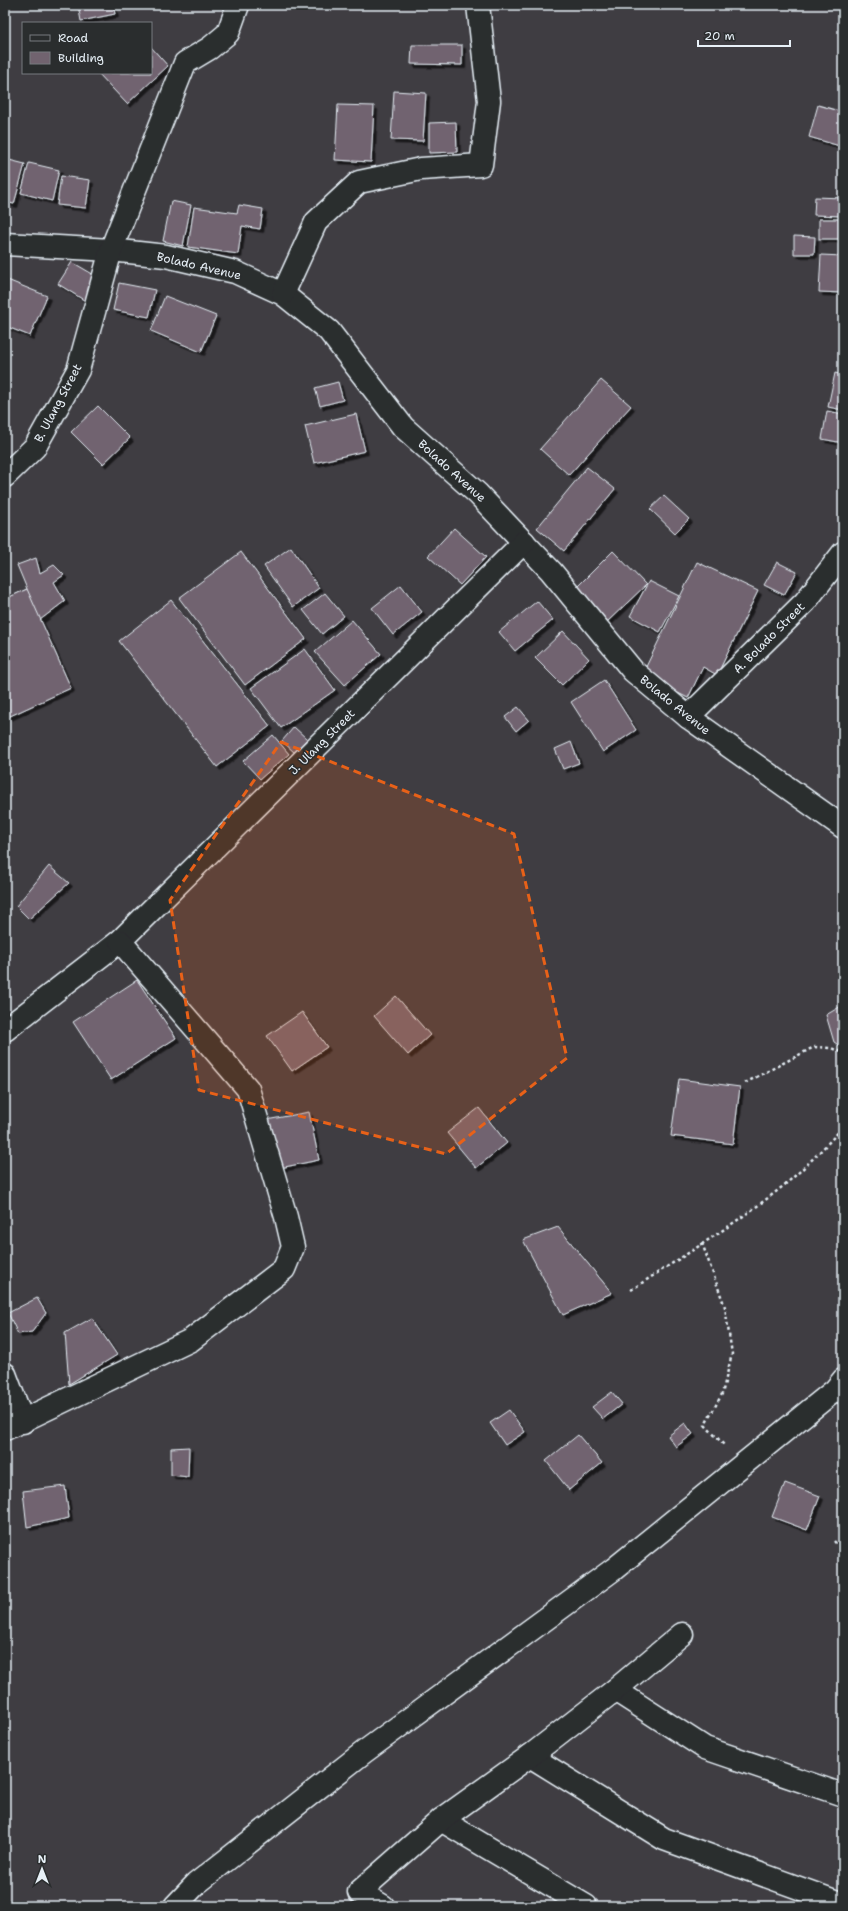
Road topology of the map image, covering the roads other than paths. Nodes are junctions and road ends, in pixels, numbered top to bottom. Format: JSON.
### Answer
{"nodes":[{"id":1,"x":238,"y":5,"type":"edge"},
{"id":2,"x":478,"y":5,"type":"edge"},
{"id":3,"x":5,"y":244,"type":"edge"},
{"id":4,"x":111,"y":250,"type":"junction"},
{"id":5,"x":283,"y":294,"type":"junction"},
{"id":6,"x":5,"y":476,"type":"edge"},
{"id":7,"x":524,"y":542,"type":"junction"},
{"id":8,"x":843,"y":553,"type":"edge"},
{"id":9,"x":688,"y":717,"type":"junction"},
{"id":10,"x":843,"y":827,"type":"edge"},
{"id":11,"x":120,"y":941,"type":"junction"},
{"id":12,"x":5,"y":1030,"type":"edge"},
{"id":13,"x":5,"y":1374,"type":"edge"},
{"id":14,"x":843,"y":1380,"type":"edge"},
{"id":15,"x":14,"y":1426,"type":"edge"},
{"id":16,"x":682,"y":1634,"type":"dead end"},
{"id":17,"x":615,"y":1690,"type":"junction"},
{"id":18,"x":530,"y":1756,"type":"junction"},
{"id":19,"x":843,"y":1794,"type":"edge"},
{"id":20,"x":441,"y":1820,"type":"junction"},
{"id":21,"x":843,"y":1904,"type":"edge"},
{"id":22,"x":175,"y":1906,"type":"edge"},
{"id":23,"x":383,"y":1906,"type":"edge"},
{"id":24,"x":586,"y":1906,"type":"edge"}],
"edges":[{"from":1,"to":4,"type":"street","name":"B. Ulang Street"},
{"from":2,"to":5,"type":"street"},
{"from":3,"to":4,"type":"street","name":"Bolado Avenue"},
{"from":4,"to":5,"type":"street","name":"Bolado Avenue"},
{"from":4,"to":6,"type":"street","name":"B. Ulang Street"},
{"from":5,"to":7,"type":"street","name":"Bolado Avenue"},
{"from":7,"to":9,"type":"street","name":"Bolado Avenue"},
{"from":7,"to":11,"type":"street","name":"J. Ulang Street"},
{"from":8,"to":9,"type":"street","name":"A. Bolado Street"},
{"from":9,"to":10,"type":"street","name":"Bolado Avenue"},
{"from":11,"to":12,"type":"street","name":"J. Ulang Street"},
{"from":11,"to":15,"type":"street"},
{"from":13,"to":15,"type":"street"},
{"from":14,"to":22,"type":"street"},
{"from":16,"to":17,"type":"street"},
{"from":17,"to":18,"type":"street"},
{"from":17,"to":19,"type":"street"},
{"from":18,"to":20,"type":"street"},
{"from":18,"to":21,"type":"street"},
{"from":20,"to":23,"type":"street"},
{"from":20,"to":24,"type":"street"}]}
